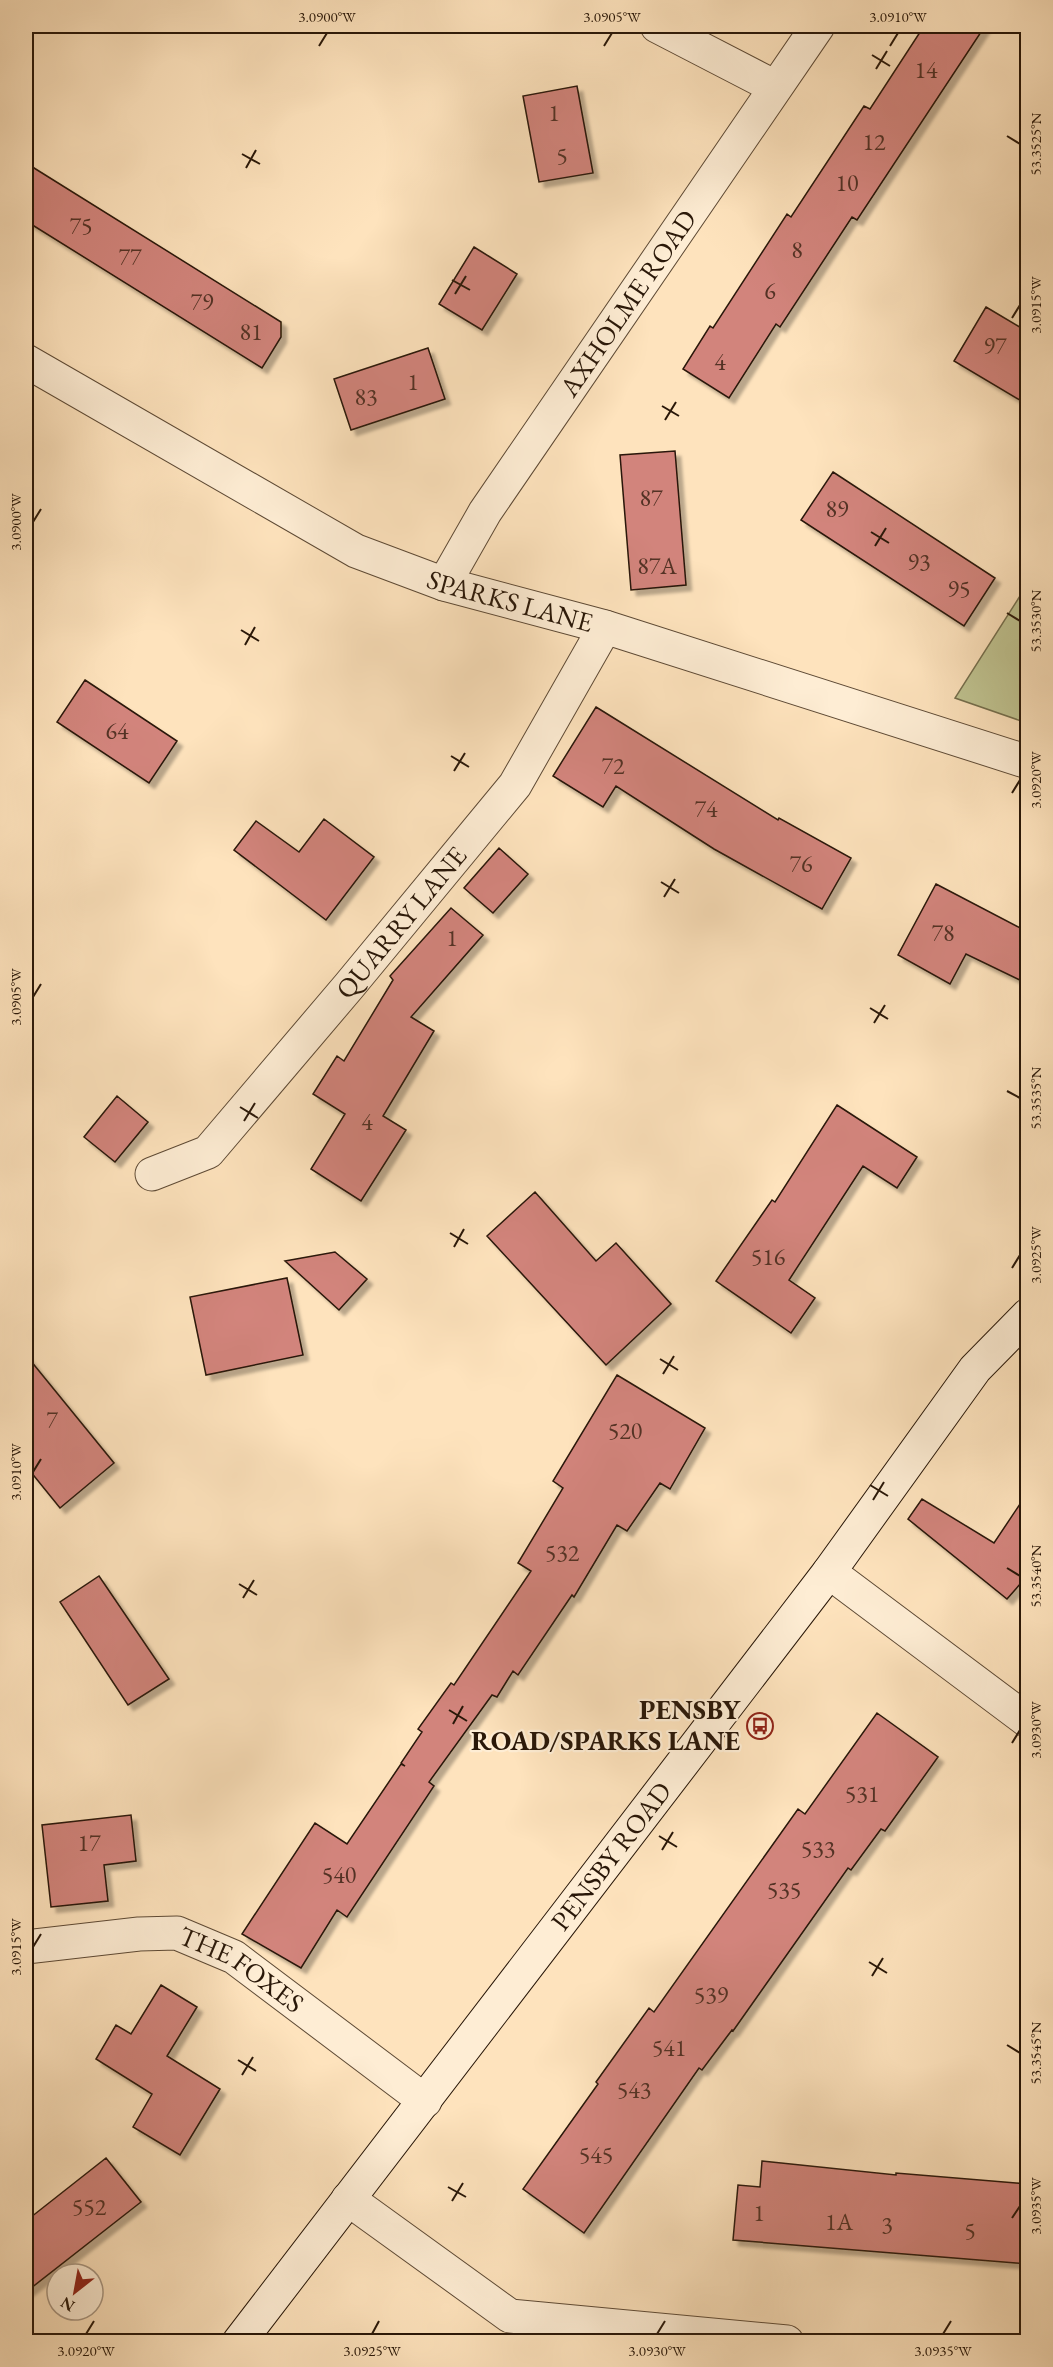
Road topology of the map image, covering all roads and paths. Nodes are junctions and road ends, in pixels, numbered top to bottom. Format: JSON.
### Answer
{"nodes":[{"id":1,"x":657,"y":26,"type":"edge"},
{"id":2,"x":818,"y":26,"type":"edge"},
{"id":3,"x":775,"y":87,"type":"junction"},
{"id":4,"x":26,"y":361,"type":"edge"},
{"id":5,"x":444,"y":584,"type":"junction"},
{"id":6,"x":604,"y":627,"type":"junction"},
{"id":7,"x":1028,"y":762,"type":"edge"},
{"id":8,"x":152,"y":1174,"type":"dead end"},
{"id":9,"x":1028,"y":1315,"type":"edge"},
{"id":10,"x":829,"y":1572,"type":"junction"},
{"id":11,"x":1028,"y":1721,"type":"edge"},
{"id":12,"x":26,"y":1947,"type":"edge"},
{"id":13,"x":424,"y":2101,"type":"junction"},
{"id":14,"x":348,"y":2199,"type":"junction"},
{"id":15,"x":240,"y":2342,"type":"edge"},
{"id":16,"x":788,"y":2342,"type":"edge"}],
"edges":[{"from":1,"to":3,"type":"street"},
{"from":2,"to":3,"type":"street","name":"AXHOLME ROAD"},
{"from":3,"to":5,"type":"street","name":"AXHOLME ROAD"},
{"from":4,"to":5,"type":"street","name":"SPARKS LANE"},
{"from":5,"to":6,"type":"street","name":"SPARKS LANE"},
{"from":6,"to":7,"type":"street","name":"SPARKS LANE"},
{"from":6,"to":8,"type":"street","name":"QUARRY LANE"},
{"from":9,"to":10,"type":"street","name":"PENSBY ROAD"},
{"from":10,"to":11,"type":"street"},
{"from":10,"to":13,"type":"street","name":"PENSBY ROAD"},
{"from":12,"to":13,"type":"street","name":"THE FOXES"},
{"from":13,"to":14,"type":"street","name":"PENSBY ROAD"},
{"from":14,"to":15,"type":"street","name":"PENSBY ROAD"},
{"from":14,"to":16,"type":"street"}]}
